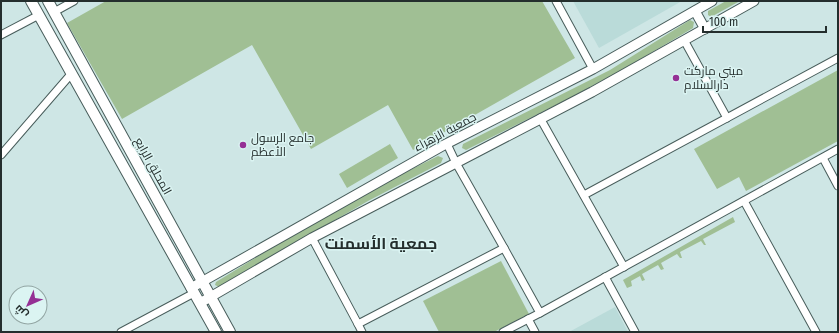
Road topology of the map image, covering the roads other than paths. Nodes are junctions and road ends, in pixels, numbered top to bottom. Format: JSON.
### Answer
{"nodes":[{"id":1,"x":31,"y":1,"type":"edge"},
{"id":2,"x":48,"y":1,"type":"edge"},
{"id":3,"x":74,"y":1,"type":"edge"},
{"id":4,"x":556,"y":1,"type":"edge"},
{"id":5,"x":712,"y":1,"type":"edge"},
{"id":6,"x":754,"y":1,"type":"edge"},
{"id":7,"x":695,"y":11,"type":"junction"},
{"id":8,"x":54,"y":12,"type":"junction"},
{"id":9,"x":39,"y":15,"type":"junction"},
{"id":10,"x":705,"y":29,"type":"junction"},
{"id":11,"x":1,"y":35,"type":"edge"},
{"id":12,"x":684,"y":40,"type":"junction"},
{"id":13,"x":838,"y":58,"type":"edge"},
{"id":14,"x":594,"y":69,"type":"junction"},
{"id":15,"x":72,"y":73,"type":"junction"},
{"id":16,"x":540,"y":118,"type":"junction"},
{"id":17,"x":727,"y":118,"type":"junction"},
{"id":18,"x":447,"y":144,"type":"junction"},
{"id":19,"x":838,"y":149,"type":"edge"},
{"id":20,"x":1,"y":155,"type":"edge"},
{"id":21,"x":823,"y":158,"type":"junction"},
{"id":22,"x":456,"y":162,"type":"junction"},
{"id":23,"x":838,"y":186,"type":"edge"},
{"id":24,"x":584,"y":195,"type":"junction"},
{"id":25,"x":744,"y":201,"type":"junction"},
{"id":26,"x":312,"y":238,"type":"junction"},
{"id":27,"x":504,"y":248,"type":"junction"},
{"id":28,"x":624,"y":267,"type":"junction"},
{"id":29,"x":604,"y":277,"type":"junction"},
{"id":30,"x":202,"y":282,"type":"junction"},
{"id":31,"x":192,"y":291,"type":"junction"},
{"id":32,"x":211,"y":297,"type":"junction"},
{"id":33,"x":200,"y":303,"type":"junction"},
{"id":34,"x":540,"y":313,"type":"junction"},
{"id":35,"x":528,"y":319,"type":"junction"},
{"id":36,"x":358,"y":324,"type":"junction"},
{"id":37,"x":121,"y":332,"type":"edge"},
{"id":38,"x":216,"y":332,"type":"edge"},
{"id":39,"x":230,"y":332,"type":"edge"},
{"id":40,"x":362,"y":332,"type":"edge"},
{"id":41,"x":503,"y":332,"type":"edge"},
{"id":42,"x":535,"y":332,"type":"edge"},
{"id":43,"x":634,"y":332,"type":"edge"},
{"id":44,"x":816,"y":332,"type":"edge"}],
"edges":[{"from":1,"to":9,"type":"main road"},
{"from":2,"to":8,"type":"main road","name":"المحلق الرابع"},
{"from":3,"to":8,"type":"street"},
{"from":4,"to":14,"type":"street"},
{"from":5,"to":7,"type":"street","name":"جمعية الزهراء"},
{"from":6,"to":10,"type":"street"},
{"from":7,"to":10,"type":"street"},
{"from":7,"to":14,"type":"street","name":"جمعية الزهراء"},
{"from":8,"to":30,"type":"main road","name":"المحلق الرابع"},
{"from":9,"to":11,"type":"street"},
{"from":9,"to":15,"type":"main road"},
{"from":10,"to":12,"type":"street"},
{"from":12,"to":16,"type":"street"},
{"from":12,"to":17,"type":"street"},
{"from":13,"to":17,"type":"street"},
{"from":14,"to":18,"type":"street","name":"جمعية الزهراء"},
{"from":15,"to":20,"type":"street"},
{"from":15,"to":31,"type":"main road"},
{"from":16,"to":22,"type":"street"},
{"from":16,"to":24,"type":"street"},
{"from":17,"to":24,"type":"street"},
{"from":18,"to":22,"type":"street"},
{"from":18,"to":30,"type":"street","name":"جمعية الزهراء"},
{"from":19,"to":21,"type":"street"},
{"from":21,"to":23,"type":"street"},
{"from":21,"to":25,"type":"street"},
{"from":22,"to":26,"type":"street"},
{"from":22,"to":27,"type":"street"},
{"from":24,"to":28,"type":"street"},
{"from":25,"to":28,"type":"street"},
{"from":25,"to":44,"type":"street"},
{"from":26,"to":32,"type":"street"},
{"from":26,"to":36,"type":"street"},
{"from":27,"to":34,"type":"street"},
{"from":27,"to":36,"type":"street"},
{"from":28,"to":29,"type":"street"},
{"from":29,"to":34,"type":"street"},
{"from":29,"to":43,"type":"street"},
{"from":30,"to":31,"type":"street","name":"جمعية الزهراء"},
{"from":30,"to":32,"type":"main road","name":"المحلق الرابع"},
{"from":31,"to":33,"type":"main road"},
{"from":31,"to":37,"type":"street"},
{"from":32,"to":33,"type":"street"},
{"from":32,"to":39,"type":"main road","name":"المحلق الرابع"},
{"from":33,"to":38,"type":"main road"},
{"from":34,"to":35,"type":"street"},
{"from":35,"to":41,"type":"street"},
{"from":35,"to":42,"type":"street"},
{"from":36,"to":40,"type":"street"}]}
